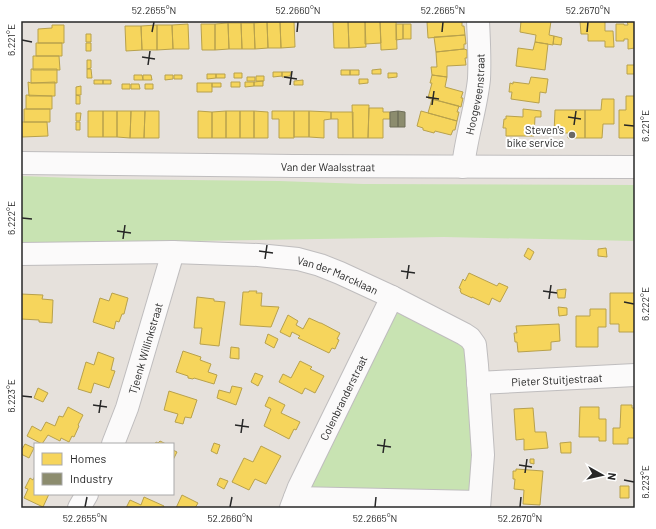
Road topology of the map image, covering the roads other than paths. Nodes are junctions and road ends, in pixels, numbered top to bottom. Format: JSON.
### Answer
{"nodes":[{"id":1,"x":478,"y":21,"type":"edge"},
{"id":2,"x":21,"y":163,"type":"edge"},
{"id":3,"x":463,"y":166,"type":"junction"},
{"id":4,"x":635,"y":167,"type":"edge"},
{"id":5,"x":173,"y":252,"type":"junction"},
{"id":6,"x":21,"y":254,"type":"edge"},
{"id":7,"x":392,"y":297,"type":"junction"},
{"id":8,"x":635,"y":375,"type":"edge"},
{"id":9,"x":478,"y":383,"type":"junction"},
{"id":10,"x":113,"y":443,"type":"edge"},
{"id":11,"x":86,"y":495,"type":"edge"},
{"id":12,"x":293,"y":503,"type":"edge"},
{"id":13,"x":479,"y":505,"type":"edge"},
{"id":14,"x":79,"y":508,"type":"edge"}],
"edges":[{"from":1,"to":3,"type":"street","name":"Hoogeveenstraat"},
{"from":2,"to":3,"type":"street","name":"Van der Waalsstraat"},
{"from":3,"to":4,"type":"street","name":"Van der Waalsstraat"},
{"from":5,"to":6,"type":"street","name":"Van der Marcklaan"},
{"from":5,"to":7,"type":"street","name":"Van der Marcklaan"},
{"from":5,"to":10,"type":"street","name":"Tjeenk Willinkstraat"},
{"from":7,"to":9,"type":"street","name":"Van der Marcklaan"},
{"from":7,"to":12,"type":"street","name":"Colenbranderstraat"},
{"from":8,"to":9,"type":"street","name":"Pieter Stuitjestraat"},
{"from":9,"to":13,"type":"street","name":"Van der Marcklaan"},
{"from":11,"to":14,"type":"street"},
{"from":12,"to":13,"type":"street","name":"Colenbranderstraat"}]}
